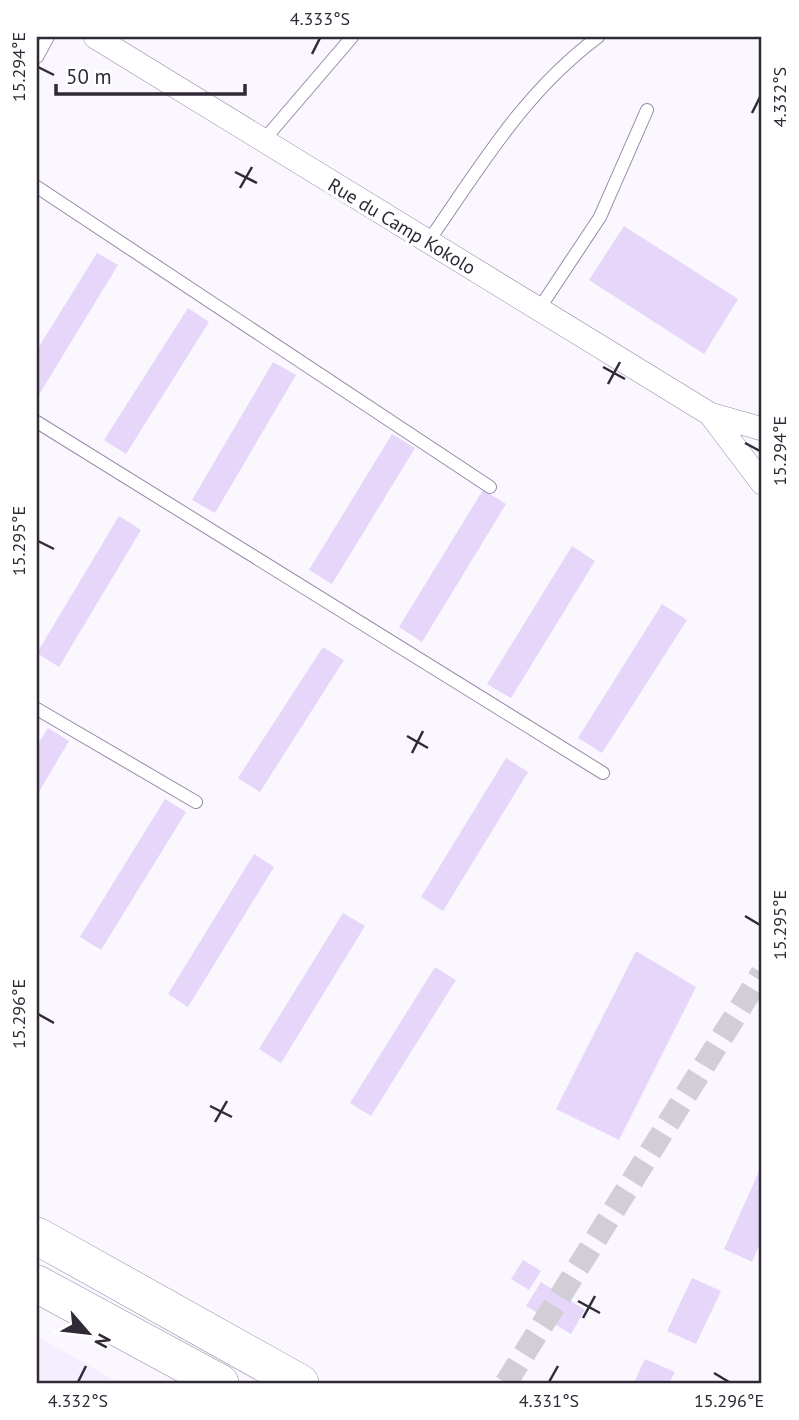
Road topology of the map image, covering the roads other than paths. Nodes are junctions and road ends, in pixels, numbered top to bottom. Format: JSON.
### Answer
{"nodes":[{"id":1,"x":48,"y":37,"type":"edge"},
{"id":2,"x":95,"y":37,"type":"edge"},
{"id":3,"x":352,"y":37,"type":"edge"},
{"id":4,"x":598,"y":37,"type":"edge"},
{"id":5,"x":37,"y":57,"type":"edge"},
{"id":6,"x":647,"y":110,"type":"dead end"},
{"id":7,"x":263,"y":141,"type":"junction"},
{"id":8,"x":37,"y":187,"type":"edge"},
{"id":9,"x":428,"y":242,"type":"junction"},
{"id":10,"x":539,"y":309,"type":"junction"},
{"id":11,"x":710,"y":414,"type":"junction"},
{"id":12,"x":37,"y":422,"type":"edge"},
{"id":13,"x":762,"y":429,"type":"edge"},
{"id":14,"x":762,"y":483,"type":"edge"},
{"id":15,"x":490,"y":487,"type":"dead end"},
{"id":16,"x":37,"y":709,"type":"edge"},
{"id":17,"x":603,"y":773,"type":"dead end"},
{"id":18,"x":196,"y":802,"type":"dead end"},
{"id":19,"x":37,"y":1236,"type":"edge"},
{"id":20,"x":37,"y":1283,"type":"edge"},
{"id":21,"x":220,"y":1383,"type":"edge"},
{"id":22,"x":300,"y":1383,"type":"edge"}],
"edges":[{"from":1,"to":5,"type":"lane"},
{"from":2,"to":7,"type":"street","name":"Rue du Camp Kokolo"},
{"from":3,"to":7,"type":"lane"},
{"from":4,"to":9,"type":"lane"},
{"from":6,"to":10,"type":"lane"},
{"from":7,"to":9,"type":"street","name":"Rue du Camp Kokolo"},
{"from":8,"to":15,"type":"lane"},
{"from":9,"to":10,"type":"street","name":"Rue du Camp Kokolo"},
{"from":10,"to":11,"type":"street","name":"Rue du Camp Kokolo"},
{"from":11,"to":13,"type":"street","name":"Rue du Camp Kokolo"},
{"from":11,"to":14,"type":"street","name":"Rue du Camp Kokolo"},
{"from":12,"to":17,"type":"lane"},
{"from":16,"to":18,"type":"lane"},
{"from":19,"to":22,"type":"main road"},
{"from":20,"to":21,"type":"main road"}]}
